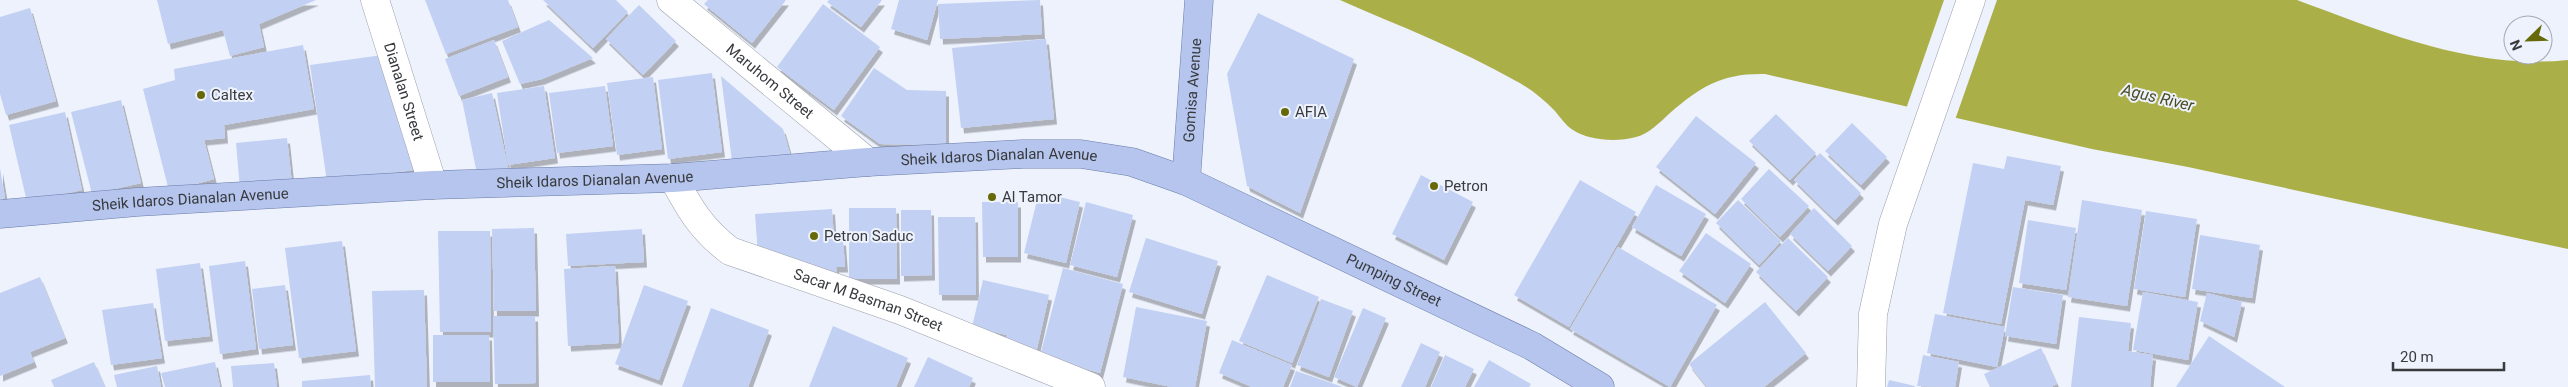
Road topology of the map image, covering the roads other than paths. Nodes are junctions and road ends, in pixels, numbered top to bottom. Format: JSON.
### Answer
{"nodes":[{"id":1,"x":375,"y":0,"type":"edge"},
{"id":2,"x":671,"y":0,"type":"edge"},
{"id":3,"x":1971,"y":0,"type":"edge"},
{"id":4,"x":1199,"y":4,"type":"edge"},
{"id":5,"x":868,"y":162,"type":"junction"},
{"id":6,"x":673,"y":178,"type":"junction"},
{"id":7,"x":1186,"y":181,"type":"junction"},
{"id":8,"x":433,"y":185,"type":"junction"},
{"id":9,"x":0,"y":214,"type":"edge"},
{"id":10,"x":1091,"y":387,"type":"edge"},
{"id":11,"x":1600,"y":387,"type":"edge"},
{"id":12,"x":1871,"y":387,"type":"edge"}],
"edges":[{"from":1,"to":8,"type":"street","name":"Dianalan Street"},
{"from":2,"to":5,"type":"street","name":"Maruhom Street"},
{"from":3,"to":12,"type":"street"},
{"from":4,"to":7,"type":"main road","name":"Gomisa Avenue"},
{"from":5,"to":6,"type":"main road","name":"Sheik Idaros Dianalan Avenue"},
{"from":5,"to":7,"type":"main road","name":"Sheik Idaros Dianalan Avenue"},
{"from":6,"to":8,"type":"main road","name":"Sheik Idaros Dianalan Avenue"},
{"from":6,"to":10,"type":"street","name":"Sacar M Basman Street"},
{"from":7,"to":11,"type":"main road","name":"Pumping Street"},
{"from":8,"to":9,"type":"main road","name":"Sheik Idaros Dianalan Avenue"}]}
